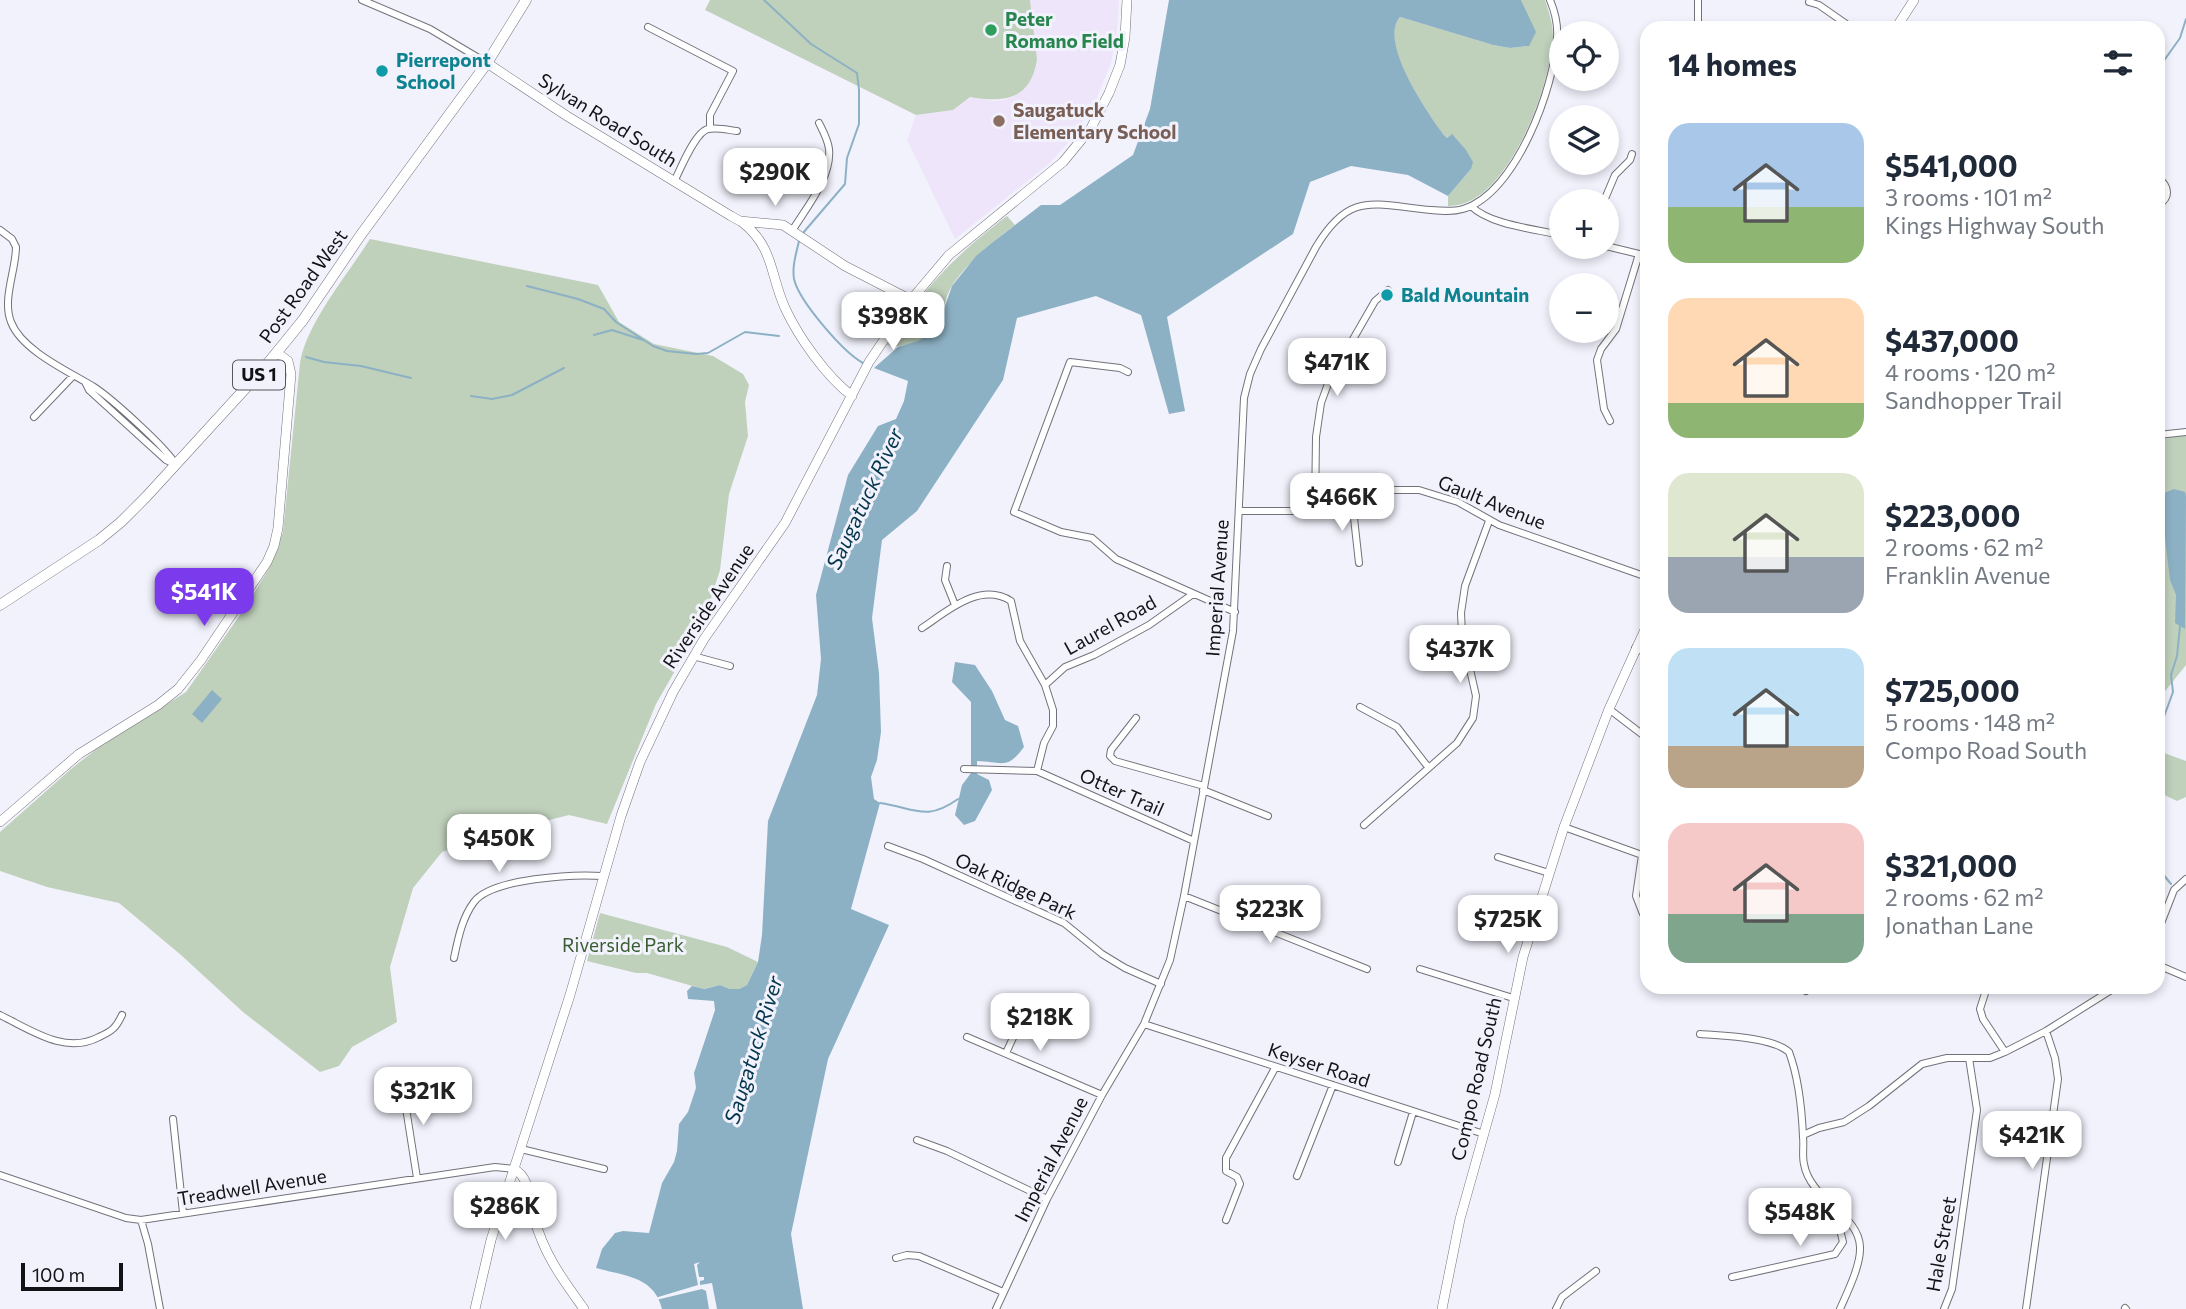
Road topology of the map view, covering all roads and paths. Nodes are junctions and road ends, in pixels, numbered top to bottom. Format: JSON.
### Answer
{"nodes":[{"id":1,"x":362,"y":0,"type":"edge"},
{"id":2,"x":526,"y":0,"type":"edge"},
{"id":3,"x":1127,"y":0,"type":"edge"},
{"id":4,"x":1550,"y":0,"type":"edge"},
{"id":5,"x":1698,"y":0,"type":"edge"},
{"id":6,"x":1914,"y":0,"type":"edge"},
{"id":7,"x":1809,"y":2,"type":"dead end"},
{"id":8,"x":1698,"y":21,"type":"edge"},
{"id":9,"x":1842,"y":21,"type":"edge"},
{"id":10,"x":1900,"y":21,"type":"edge"},
{"id":11,"x":648,"y":27,"type":"dead end"},
{"id":12,"x":487,"y":63,"type":"junction"},
{"id":13,"x":819,"y":122,"type":"dead end"},
{"id":14,"x":710,"y":128,"type":"junction"},
{"id":15,"x":737,"y":131,"type":"dead end"},
{"id":16,"x":1632,"y":154,"type":"dead end"},
{"id":17,"x":674,"y":182,"type":"junction"},
{"id":18,"x":1609,"y":189,"type":"edge"},
{"id":19,"x":1471,"y":206,"type":"junction"},
{"id":20,"x":740,"y":221,"type":"junction"},
{"id":21,"x":0,"y":230,"type":"edge"},
{"id":22,"x":1549,"y":232,"type":"edge"},
{"id":23,"x":796,"y":233,"type":"junction"},
{"id":24,"x":762,"y":241,"type":"junction"},
{"id":25,"x":1619,"y":249,"type":"edge"},
{"id":26,"x":1639,"y":254,"type":"joint"},
{"id":27,"x":1388,"y":290,"type":"dead end"},
{"id":28,"x":911,"y":300,"type":"junction"},
{"id":29,"x":277,"y":353,"type":"junction"},
{"id":30,"x":1128,"y":372,"type":"dead end"},
{"id":31,"x":73,"y":376,"type":"junction"},
{"id":32,"x":852,"y":396,"type":"junction"},
{"id":33,"x":34,"y":417,"type":"dead end"},
{"id":34,"x":1611,"y":421,"type":"dead end"},
{"id":35,"x":2186,"y":432,"type":"edge"},
{"id":36,"x":2165,"y":434,"type":"edge"},
{"id":37,"x":176,"y":466,"type":"junction"},
{"id":38,"x":1352,"y":500,"type":"junction"},
{"id":39,"x":1239,"y":511,"type":"junction"},
{"id":40,"x":1315,"y":511,"type":"junction"},
{"id":41,"x":1489,"y":521,"type":"junction"},
{"id":42,"x":1359,"y":563,"type":"dead end"},
{"id":43,"x":947,"y":566,"type":"dead end"},
{"id":44,"x":1640,"y":575,"type":"edge"},
{"id":45,"x":1193,"y":594,"type":"junction"},
{"id":46,"x":0,"y":605,"type":"edge"},
{"id":47,"x":955,"y":605,"type":"junction"},
{"id":48,"x":1235,"y":612,"type":"junction"},
{"id":49,"x":922,"y":628,"type":"dead end"},
{"id":50,"x":1640,"y":638,"type":"edge"},
{"id":51,"x":1635,"y":648,"type":"junction"},
{"id":52,"x":1640,"y":650,"type":"edge"},
{"id":53,"x":693,"y":656,"type":"junction"},
{"id":54,"x":730,"y":666,"type":"dead end"},
{"id":55,"x":1045,"y":685,"type":"junction"},
{"id":56,"x":1360,"y":707,"type":"dead end"},
{"id":57,"x":1609,"y":709,"type":"junction"},
{"id":58,"x":1136,"y":718,"type":"dead end"},
{"id":59,"x":1640,"y":733,"type":"edge"},
{"id":60,"x":1428,"y":767,"type":"junction"},
{"id":61,"x":965,"y":769,"type":"dead end"},
{"id":62,"x":1037,"y":771,"type":"junction"},
{"id":63,"x":1204,"y":788,"type":"junction"},
{"id":64,"x":1268,"y":816,"type":"dead end"},
{"id":65,"x":0,"y":822,"type":"edge"},
{"id":66,"x":1364,"y":825,"type":"dead end"},
{"id":67,"x":1564,"y":827,"type":"junction"},
{"id":68,"x":1195,"y":841,"type":"junction"},
{"id":69,"x":888,"y":846,"type":"dead end"},
{"id":70,"x":1640,"y":854,"type":"edge"},
{"id":71,"x":1497,"y":857,"type":"dead end"},
{"id":72,"x":1640,"y":868,"type":"edge"},
{"id":73,"x":1549,"y":873,"type":"junction"},
{"id":74,"x":603,"y":876,"type":"junction"},
{"id":75,"x":2186,"y":880,"type":"edge"},
{"id":76,"x":1184,"y":896,"type":"junction"},
{"id":77,"x":1640,"y":906,"type":"edge"},
{"id":78,"x":2165,"y":913,"type":"edge"},
{"id":79,"x":454,"y":958,"type":"dead end"},
{"id":80,"x":2165,"y":968,"type":"edge"},
{"id":81,"x":1367,"y":969,"type":"dead end"},
{"id":82,"x":1420,"y":969,"type":"dead end"},
{"id":83,"x":2186,"y":977,"type":"edge"},
{"id":84,"x":1161,"y":984,"type":"junction"},
{"id":85,"x":1985,"y":994,"type":"edge"},
{"id":86,"x":2105,"y":994,"type":"edge"},
{"id":87,"x":1513,"y":998,"type":"junction"},
{"id":88,"x":1030,"y":1001,"type":"dead end"},
{"id":89,"x":0,"y":1015,"type":"edge"},
{"id":90,"x":122,"y":1015,"type":"dead end"},
{"id":91,"x":1144,"y":1024,"type":"junction"},
{"id":92,"x":2046,"y":1031,"type":"junction"},
{"id":93,"x":1700,"y":1034,"type":"dead end"},
{"id":94,"x":967,"y":1037,"type":"dead end"},
{"id":95,"x":2005,"y":1052,"type":"junction"},
{"id":96,"x":1006,"y":1053,"type":"junction"},
{"id":97,"x":1969,"y":1058,"type":"junction"},
{"id":98,"x":1275,"y":1068,"type":"junction"},
{"id":99,"x":1333,"y":1085,"type":"junction"},
{"id":100,"x":447,"y":1087,"type":"dead end"},
{"id":101,"x":1102,"y":1095,"type":"junction"},
{"id":102,"x":1413,"y":1112,"type":"junction"},
{"id":103,"x":173,"y":1119,"type":"dead end"},
{"id":104,"x":1484,"y":1134,"type":"junction"},
{"id":105,"x":1803,"y":1135,"type":"junction"},
{"id":106,"x":917,"y":1140,"type":"dead end"},
{"id":107,"x":522,"y":1149,"type":"junction"},
{"id":108,"x":1398,"y":1162,"type":"dead end"},
{"id":109,"x":514,"y":1169,"type":"junction"},
{"id":110,"x":604,"y":1169,"type":"dead end"},
{"id":111,"x":0,"y":1175,"type":"edge"},
{"id":112,"x":1297,"y":1176,"type":"dead end"},
{"id":113,"x":417,"y":1178,"type":"junction"},
{"id":114,"x":1047,"y":1199,"type":"junction"},
{"id":115,"x":1833,"y":1207,"type":"junction"},
{"id":116,"x":183,"y":1213,"type":"junction"},
{"id":117,"x":141,"y":1220,"type":"junction"},
{"id":118,"x":1226,"y":1220,"type":"dead end"},
{"id":119,"x":896,"y":1258,"type":"dead end"},
{"id":120,"x":1596,"y":1271,"type":"dead end"},
{"id":121,"x":1732,"y":1277,"type":"dead end"},
{"id":122,"x":1003,"y":1292,"type":"junction"},
{"id":123,"x":160,"y":1309,"type":"edge"},
{"id":124,"x":475,"y":1309,"type":"edge"},
{"id":125,"x":584,"y":1309,"type":"edge"},
{"id":126,"x":996,"y":1309,"type":"edge"},
{"id":127,"x":1442,"y":1309,"type":"edge"},
{"id":128,"x":1556,"y":1309,"type":"edge"},
{"id":129,"x":1840,"y":1309,"type":"edge"},
{"id":130,"x":1944,"y":1309,"type":"edge"},
{"id":131,"x":2026,"y":1309,"type":"edge"}],
"edges":[{"from":1,"to":12,"type":"street"},
{"from":2,"to":12,"type":"main road","name":"Post Road West","number":"US 1"},
{"from":3,"to":28,"type":"main road","name":"Riverside Avenue"},
{"from":4,"to":19,"type":"street"},
{"from":5,"to":8,"type":"street"},
{"from":6,"to":10,"type":"main road"},
{"from":7,"to":9,"type":"street"},
{"from":11,"to":14,"type":"street"},
{"from":12,"to":17,"type":"main road","name":"Sylvan Road South"},
{"from":12,"to":29,"type":"main road","name":"Post Road West","number":"US 1"},
{"from":13,"to":23,"type":"street"},
{"from":14,"to":15,"type":"street"},
{"from":14,"to":17,"type":"street"},
{"from":16,"to":18,"type":"street"},
{"from":17,"to":20,"type":"main road","name":"Sylvan Road South"},
{"from":19,"to":22,"type":"street"},
{"from":19,"to":39,"type":"street","name":"Imperial Avenue"},
{"from":20,"to":23,"type":"main road","name":"Sylvan Road South"},
{"from":20,"to":24,"type":"main road"},
{"from":21,"to":31,"type":"street"},
{"from":23,"to":24,"type":"main road"},
{"from":23,"to":28,"type":"main road","name":"Sylvan Road South"},
{"from":24,"to":32,"type":"main road"},
{"from":25,"to":26,"type":"street"},
{"from":26,"to":34,"type":"street"},
{"from":27,"to":40,"type":"street"},
{"from":28,"to":32,"type":"main road","name":"Riverside Avenue"},
{"from":29,"to":37,"type":"main road","name":"Post Road West","number":"US 1"},
{"from":29,"to":65,"type":"main road"},
{"from":30,"to":45,"type":"street"},
{"from":31,"to":33,"type":"street"},
{"from":31,"to":37,"type":"street"},
{"from":32,"to":53,"type":"main road","name":"Riverside Avenue"},
{"from":35,"to":36,"type":"street"},
{"from":37,"to":46,"type":"main road","name":"Post Road West","number":"US 1"},
{"from":38,"to":40,"type":"street","name":"Gault Avenue"},
{"from":38,"to":41,"type":"street","name":"Gault Avenue"},
{"from":38,"to":42,"type":"street"},
{"from":39,"to":40,"type":"street","name":"Gault Avenue"},
{"from":39,"to":48,"type":"street","name":"Imperial Avenue"},
{"from":41,"to":44,"type":"street","name":"Gault Avenue"},
{"from":41,"to":60,"type":"street"},
{"from":43,"to":47,"type":"street"},
{"from":45,"to":48,"type":"street"},
{"from":45,"to":55,"type":"street","name":"Laurel Road"},
{"from":47,"to":49,"type":"street"},
{"from":47,"to":55,"type":"street"},
{"from":48,"to":63,"type":"street","name":"Imperial Avenue"},
{"from":50,"to":51,"type":"main road","name":"Compo Road South"},
{"from":51,"to":52,"type":"street"},
{"from":51,"to":57,"type":"main road","name":"Compo Road South"},
{"from":53,"to":54,"type":"street"},
{"from":53,"to":74,"type":"main road","name":"Riverside Avenue"},
{"from":55,"to":62,"type":"street"},
{"from":56,"to":60,"type":"street"},
{"from":57,"to":59,"type":"street"},
{"from":57,"to":67,"type":"main road","name":"Compo Road South"},
{"from":58,"to":63,"type":"street"},
{"from":60,"to":66,"type":"street"},
{"from":61,"to":62,"type":"street","name":"Otter Trail"},
{"from":62,"to":68,"type":"street","name":"Otter Trail"},
{"from":63,"to":64,"type":"street"},
{"from":63,"to":68,"type":"street","name":"Imperial Avenue"},
{"from":67,"to":70,"type":"street"},
{"from":67,"to":73,"type":"main road","name":"Compo Road South"},
{"from":68,"to":76,"type":"street","name":"Imperial Avenue"},
{"from":69,"to":84,"type":"street","name":"Oak Ridge Park"},
{"from":71,"to":73,"type":"street"},
{"from":72,"to":77,"type":"street"},
{"from":73,"to":87,"type":"main road","name":"Compo Road South"},
{"from":74,"to":79,"type":"street"},
{"from":74,"to":107,"type":"main road","name":"Riverside Avenue"},
{"from":75,"to":78,"type":"street"},
{"from":76,"to":81,"type":"street"},
{"from":76,"to":84,"type":"street","name":"Imperial Avenue"},
{"from":80,"to":83,"type":"street"},
{"from":82,"to":87,"type":"street"},
{"from":84,"to":91,"type":"street","name":"Imperial Avenue"},
{"from":85,"to":95,"type":"street"},
{"from":86,"to":92,"type":"street"},
{"from":87,"to":104,"type":"main road","name":"Compo Road South"},
{"from":88,"to":96,"type":"street"},
{"from":89,"to":90,"type":"street"},
{"from":91,"to":98,"type":"street","name":"Keyser Road"},
{"from":91,"to":101,"type":"street","name":"Imperial Avenue"},
{"from":92,"to":95,"type":"street"},
{"from":92,"to":131,"type":"street"},
{"from":93,"to":105,"type":"street"},
{"from":94,"to":96,"type":"street"},
{"from":95,"to":97,"type":"street"},
{"from":96,"to":101,"type":"street"},
{"from":97,"to":105,"type":"street"},
{"from":97,"to":130,"type":"street","name":"Hale Street"},
{"from":98,"to":99,"type":"street","name":"Keyser Road"},
{"from":98,"to":118,"type":"street"},
{"from":99,"to":102,"type":"street","name":"Keyser Road"},
{"from":99,"to":112,"type":"street"},
{"from":100,"to":113,"type":"street"},
{"from":101,"to":114,"type":"street","name":"Imperial Avenue"},
{"from":102,"to":104,"type":"street","name":"Keyser Road"},
{"from":102,"to":108,"type":"street"},
{"from":103,"to":116,"type":"street"},
{"from":104,"to":127,"type":"main road","name":"Compo Road South"},
{"from":105,"to":115,"type":"street"},
{"from":106,"to":114,"type":"street"},
{"from":107,"to":109,"type":"main road","name":"Riverside Avenue"},
{"from":107,"to":110,"type":"street"},
{"from":109,"to":113,"type":"street","name":"Treadwell Avenue"},
{"from":109,"to":124,"type":"main road","name":"Riverside Avenue"},
{"from":109,"to":125,"type":"main road"},
{"from":111,"to":117,"type":"street","name":"Treadwell Avenue"},
{"from":113,"to":116,"type":"street","name":"Treadwell Avenue"},
{"from":114,"to":122,"type":"street","name":"Imperial Avenue"},
{"from":115,"to":121,"type":"street"},
{"from":115,"to":129,"type":"street"},
{"from":116,"to":117,"type":"street","name":"Treadwell Avenue"},
{"from":117,"to":123,"type":"street"},
{"from":119,"to":122,"type":"street"},
{"from":120,"to":128,"type":"street"},
{"from":122,"to":126,"type":"street","name":"Imperial Avenue"}]}
